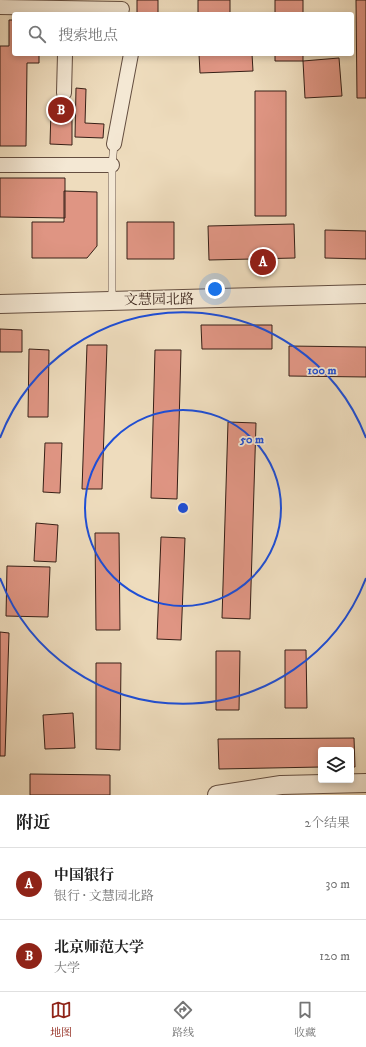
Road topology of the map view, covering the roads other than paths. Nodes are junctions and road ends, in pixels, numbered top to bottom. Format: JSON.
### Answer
{"nodes":[{"id":1,"x":0,"y":7,"type":"edge"},
{"id":2,"x":66,"y":7,"type":"edge"},
{"id":3,"x":122,"y":8,"type":"edge"},
{"id":4,"x":65,"y":56,"type":"edge"},
{"id":5,"x":131,"y":56,"type":"edge"},
{"id":6,"x":64,"y":93,"type":"dead end"},
{"id":7,"x":114,"y":144,"type":"joint"},
{"id":8,"x":0,"y":165,"type":"edge"},
{"id":9,"x":112,"y":165,"type":"junction"},
{"id":10,"x":366,"y":294,"type":"edge"},
{"id":11,"x":112,"y":301,"type":"junction"},
{"id":12,"x":0,"y":304,"type":"edge"},
{"id":13,"x":366,"y":783,"type":"edge"},
{"id":14,"x":217,"y":795,"type":"edge"}],
"edges":[{"from":1,"to":2,"type":"street"},
{"from":2,"to":3,"type":"street"},
{"from":4,"to":6,"type":"street"},
{"from":5,"to":7,"type":"street"},
{"from":7,"to":9,"type":"lane"},
{"from":8,"to":9,"type":"street"},
{"from":9,"to":11,"type":"lane"},
{"from":10,"to":11,"type":"street","name":"文慧园北路"},
{"from":11,"to":12,"type":"street","name":"文慧园北路"},
{"from":13,"to":14,"type":"street"}]}
